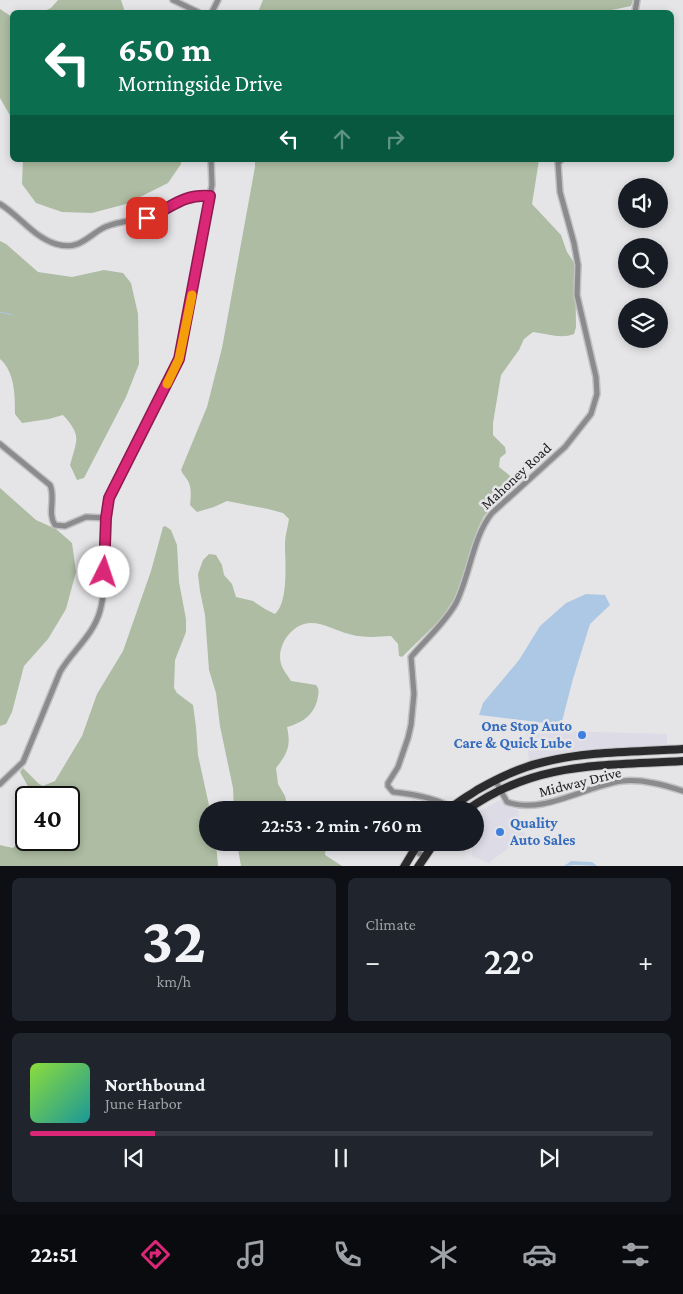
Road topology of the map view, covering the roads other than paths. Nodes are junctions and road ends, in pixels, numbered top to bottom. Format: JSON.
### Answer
{"nodes":[{"id":1,"x":172,"y":0,"type":"edge"},
{"id":2,"x":194,"y":10,"type":"edge"},
{"id":3,"x":210,"y":162,"type":"edge"},
{"id":4,"x":559,"y":162,"type":"edge"},
{"id":5,"x":210,"y":196,"type":"junction"},
{"id":6,"x":0,"y":204,"type":"edge"},
{"id":7,"x":0,"y":444,"type":"edge"},
{"id":8,"x":106,"y":518,"type":"junction"},
{"id":9,"x":683,"y":750,"type":"edge"},
{"id":10,"x":683,"y":761,"type":"edge"},
{"id":11,"x":495,"y":780,"type":"junction"},
{"id":12,"x":0,"y":784,"type":"edge"},
{"id":13,"x":499,"y":790,"type":"junction"},
{"id":14,"x":683,"y":791,"type":"edge"},
{"id":15,"x":439,"y":801,"type":"edge"},
{"id":16,"x":464,"y":801,"type":"edge"},
{"id":17,"x":481,"y":801,"type":"edge"},
{"id":18,"x":413,"y":851,"type":"joint"},
{"id":19,"x":428,"y":851,"type":"edge"},
{"id":20,"x":424,"y":856,"type":"junction"},
{"id":21,"x":404,"y":866,"type":"edge"},
{"id":22,"x":418,"y":866,"type":"edge"}],
"edges":[{"from":1,"to":2,"type":"street"},
{"from":3,"to":5,"type":"street"},
{"from":4,"to":15,"type":"street","name":"Mahoney Road"},
{"from":5,"to":6,"type":"street"},
{"from":5,"to":8,"type":"street"},
{"from":7,"to":8,"type":"street"},
{"from":8,"to":12,"type":"street"},
{"from":9,"to":11,"type":"highway"},
{"from":10,"to":13,"type":"highway"},
{"from":11,"to":13,"type":"street","name":"Midway Drive"},
{"from":11,"to":16,"type":"highway"},
{"from":13,"to":14,"type":"street","name":"Midway Drive"},
{"from":13,"to":17,"type":"highway"},
{"from":18,"to":20,"type":"street"},
{"from":18,"to":21,"type":"highway"},
{"from":19,"to":20,"type":"highway"},
{"from":20,"to":22,"type":"highway"}]}
